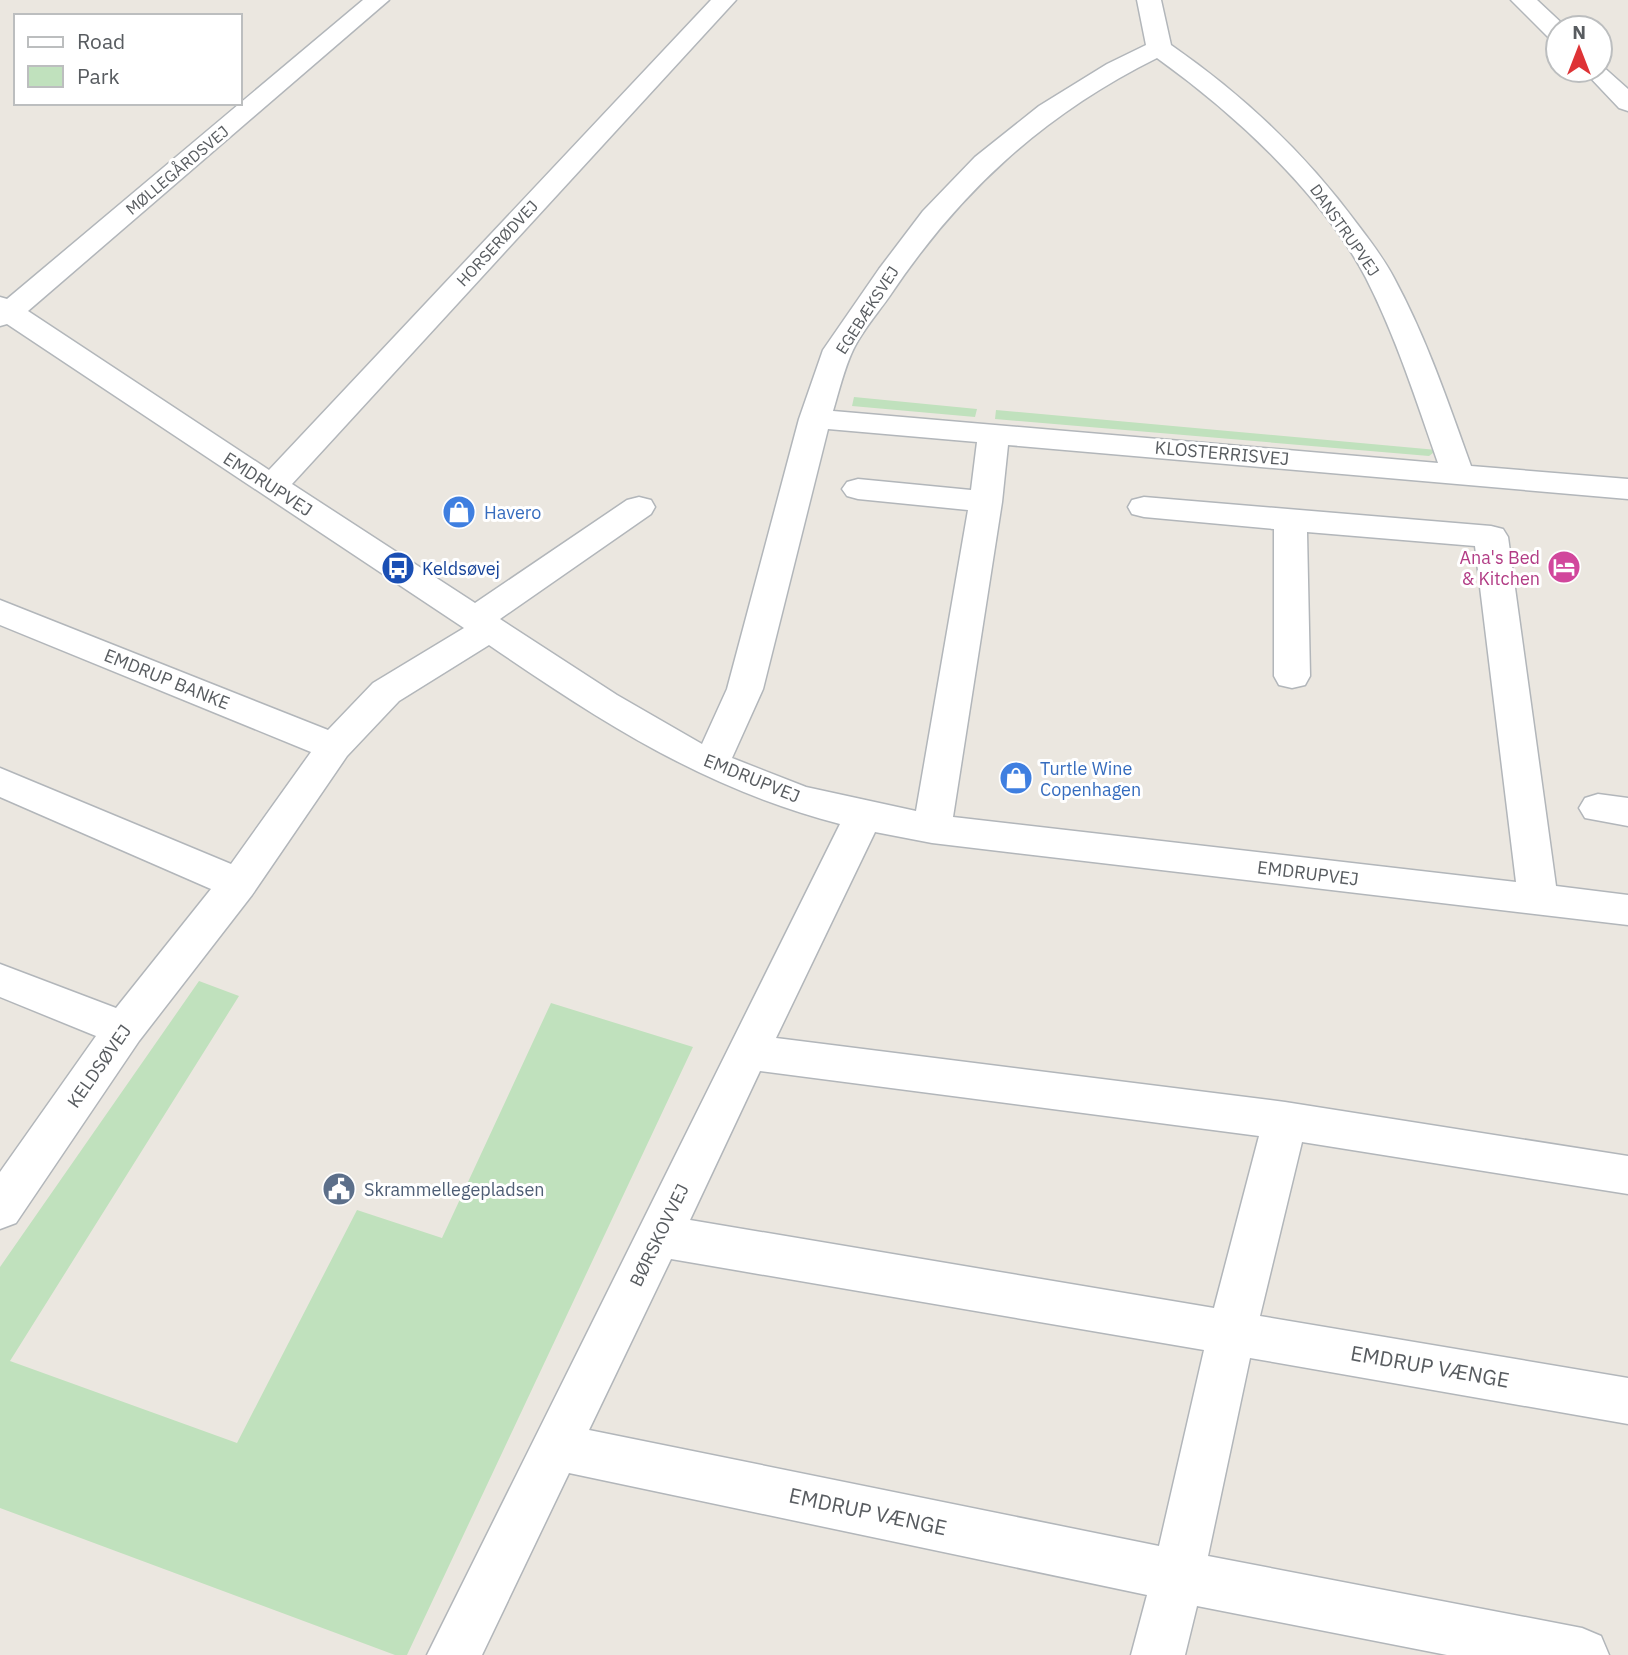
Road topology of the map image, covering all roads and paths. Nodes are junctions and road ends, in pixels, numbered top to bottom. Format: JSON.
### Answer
{"nodes":[{"id":1,"x":377,"y":0,"type":"edge"},
{"id":2,"x":724,"y":0,"type":"edge"},
{"id":3,"x":1149,"y":0,"type":"edge"},
{"id":4,"x":1523,"y":0,"type":"edge"},
{"id":5,"x":1544,"y":20,"type":"edge"},
{"id":6,"x":1159,"y":48,"type":"junction"},
{"id":7,"x":1609,"y":84,"type":"edge"},
{"id":8,"x":1628,"y":103,"type":"edge"},
{"id":9,"x":3,"y":311,"type":"edge"},
{"id":10,"x":815,"y":419,"type":"junction"},
{"id":11,"x":994,"y":434,"type":"junction"},
{"id":12,"x":1458,"y":474,"type":"junction"},
{"id":13,"x":271,"y":487,"type":"junction"},
{"id":14,"x":858,"y":489,"type":"dead end"},
{"id":15,"x":1628,"y":489,"type":"edge"},
{"id":16,"x":986,"y":502,"type":"junction"},
{"id":17,"x":639,"y":507,"type":"dead end"},
{"id":18,"x":1144,"y":507,"type":"dead end"},
{"id":19,"x":1290,"y":521,"type":"junction"},
{"id":20,"x":0,"y":612,"type":"edge"},
{"id":21,"x":483,"y":623,"type":"junction"},
{"id":22,"x":1292,"y":677,"type":"dead end"},
{"id":23,"x":334,"y":747,"type":"junction"},
{"id":24,"x":711,"y":764,"type":"junction"},
{"id":25,"x":0,"y":782,"type":"edge"},
{"id":26,"x":863,"y":816,"type":"junction"},
{"id":27,"x":932,"y":829,"type":"junction"},
{"id":28,"x":238,"y":884,"type":"junction"},
{"id":29,"x":1538,"y":900,"type":"junction"},
{"id":30,"x":1628,"y":910,"type":"edge"},
{"id":31,"x":0,"y":980,"type":"edge"},
{"id":32,"x":124,"y":1029,"type":"junction"},
{"id":33,"x":747,"y":1052,"type":"junction"},
{"id":34,"x":1285,"y":1121,"type":"junction"},
{"id":35,"x":1628,"y":1175,"type":"edge"},
{"id":36,"x":0,"y":1208,"type":"edge"},
{"id":37,"x":658,"y":1237,"type":"junction"},
{"id":38,"x":1232,"y":1332,"type":"junction"},
{"id":39,"x":1628,"y":1401,"type":"edge"},
{"id":40,"x":557,"y":1447,"type":"junction"},
{"id":41,"x":1178,"y":1576,"type":"junction"},
{"id":42,"x":454,"y":1655,"type":"edge"},
{"id":43,"x":1158,"y":1655,"type":"edge"},
{"id":44,"x":1583,"y":1655,"type":"edge"}],
"edges":[{"from":1,"to":9,"type":"street","name":"MØLLEGÅRDSVEJ"},
{"from":2,"to":13,"type":"street","name":"HORSERØDVEJ"},
{"from":3,"to":6,"type":"street"},
{"from":4,"to":5,"type":"street"},
{"from":6,"to":10,"type":"street","name":"EGEBÆKSVEJ"},
{"from":6,"to":12,"type":"street","name":"DANSTRUPVEJ"},
{"from":7,"to":8,"type":"street"},
{"from":9,"to":13,"type":"street","name":"EMDRUPVEJ"},
{"from":10,"to":11,"type":"street","name":"KLOSTERRISVEJ"},
{"from":10,"to":24,"type":"street","name":"EGEBÆKSVEJ"},
{"from":11,"to":12,"type":"street","name":"KLOSTERRISVEJ"},
{"from":11,"to":16,"type":"street"},
{"from":12,"to":15,"type":"street","name":"KLOSTERRISVEJ"},
{"from":13,"to":21,"type":"street","name":"EMDRUPVEJ"},
{"from":14,"to":16,"type":"street"},
{"from":16,"to":27,"type":"street"},
{"from":17,"to":21,"type":"street","name":"KELDSØVEJ"},
{"from":18,"to":19,"type":"street"},
{"from":19,"to":22,"type":"street"},
{"from":19,"to":29,"type":"street"},
{"from":20,"to":23,"type":"street","name":"EMDRUP BANKE"},
{"from":21,"to":23,"type":"street","name":"KELDSØVEJ"},
{"from":21,"to":24,"type":"street","name":"EMDRUPVEJ"},
{"from":23,"to":28,"type":"street","name":"KELDSØVEJ"},
{"from":24,"to":26,"type":"street","name":"EMDRUPVEJ"},
{"from":25,"to":28,"type":"street"},
{"from":26,"to":27,"type":"street","name":"EMDRUPVEJ"},
{"from":26,"to":33,"type":"street","name":"BØRSKOVVEJ"},
{"from":27,"to":29,"type":"street","name":"EMDRUPVEJ"},
{"from":28,"to":32,"type":"street","name":"KELDSØVEJ"},
{"from":29,"to":30,"type":"street","name":"EMDRUPVEJ"},
{"from":31,"to":32,"type":"street"},
{"from":32,"to":36,"type":"street","name":"KELDSØVEJ"},
{"from":33,"to":34,"type":"street"},
{"from":33,"to":37,"type":"street","name":"BØRSKOVVEJ"},
{"from":34,"to":35,"type":"street"},
{"from":34,"to":38,"type":"street"},
{"from":37,"to":38,"type":"street","name":"EMDRUP VÆNGE"},
{"from":37,"to":40,"type":"street","name":"BØRSKOVVEJ"},
{"from":38,"to":39,"type":"street","name":"EMDRUP VÆNGE"},
{"from":38,"to":41,"type":"street"},
{"from":40,"to":41,"type":"street","name":"EMDRUP VÆNGE"},
{"from":40,"to":42,"type":"street","name":"BØRSKOVVEJ"},
{"from":41,"to":43,"type":"street"},
{"from":41,"to":44,"type":"street","name":"EMDRUP VÆNGE"}]}
